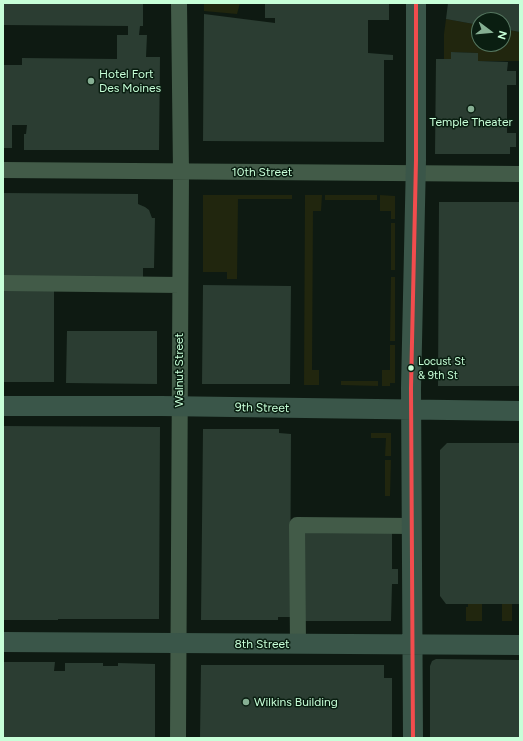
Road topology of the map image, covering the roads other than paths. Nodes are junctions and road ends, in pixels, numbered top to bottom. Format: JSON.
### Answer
{"nodes":[{"id":1,"x":179,"y":3,"type":"edge"},
{"id":2,"x":416,"y":3,"type":"edge"},
{"id":3,"x":3,"y":170,"type":"edge"},
{"id":4,"x":180,"y":172,"type":"junction"},
{"id":5,"x":416,"y":174,"type":"junction"},
{"id":6,"x":520,"y":174,"type":"edge"},
{"id":7,"x":3,"y":283,"type":"edge"},
{"id":8,"x":180,"y":284,"type":"junction"},
{"id":9,"x":3,"y":406,"type":"edge"},
{"id":10,"x":179,"y":407,"type":"junction"},
{"id":11,"x":412,"y":410,"type":"junction"},
{"id":12,"x":520,"y":410,"type":"edge"},
{"id":13,"x":412,"y":526,"type":"junction"},
{"id":14,"x":3,"y":642,"type":"edge"},
{"id":15,"x":178,"y":643,"type":"junction"},
{"id":16,"x":298,"y":644,"type":"junction"},
{"id":17,"x":413,"y":645,"type":"junction"},
{"id":18,"x":520,"y":645,"type":"edge"},
{"id":19,"x":178,"y":738,"type":"edge"},
{"id":20,"x":413,"y":738,"type":"edge"}],
"edges":[{"from":1,"to":4,"type":"street","name":"Walnut Street"},
{"from":2,"to":5,"type":"main road"},
{"from":3,"to":4,"type":"street","name":"10th Street"},
{"from":4,"to":5,"type":"street","name":"10th Street"},
{"from":4,"to":8,"type":"street","name":"Walnut Street"},
{"from":5,"to":6,"type":"street","name":"10th Street"},
{"from":5,"to":11,"type":"main road"},
{"from":7,"to":8,"type":"street"},
{"from":8,"to":10,"type":"street","name":"Walnut Street"},
{"from":9,"to":10,"type":"main road","name":"9th Street"},
{"from":10,"to":11,"type":"main road","name":"9th Street"},
{"from":10,"to":15,"type":"street","name":"Walnut Street"},
{"from":11,"to":12,"type":"main road","name":"9th Street"},
{"from":11,"to":13,"type":"main road"},
{"from":13,"to":16,"type":"street"},
{"from":13,"to":17,"type":"main road"},
{"from":14,"to":15,"type":"main road","name":"8th Street"},
{"from":15,"to":16,"type":"main road","name":"8th Street"},
{"from":15,"to":19,"type":"street","name":"Walnut Street"},
{"from":16,"to":17,"type":"main road","name":"8th Street"},
{"from":17,"to":18,"type":"main road","name":"8th Street"},
{"from":17,"to":20,"type":"main road"}]}
